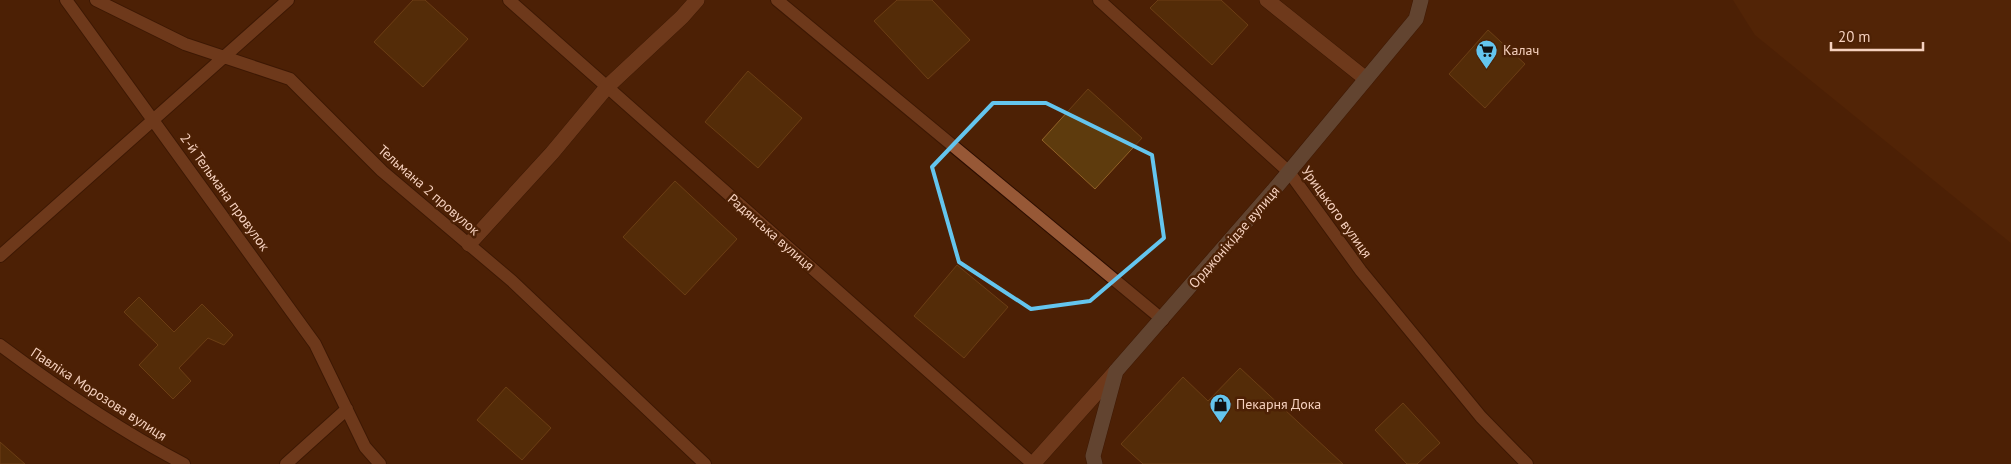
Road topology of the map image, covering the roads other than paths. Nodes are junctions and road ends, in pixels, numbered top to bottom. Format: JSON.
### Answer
{"nodes":[{"id":1,"x":66,"y":0,"type":"edge"},
{"id":2,"x":96,"y":0,"type":"edge"},
{"id":3,"x":288,"y":0,"type":"edge"},
{"id":4,"x":509,"y":0,"type":"edge"},
{"id":5,"x":697,"y":0,"type":"edge"},
{"id":6,"x":777,"y":0,"type":"edge"},
{"id":7,"x":1099,"y":0,"type":"edge"},
{"id":8,"x":1267,"y":0,"type":"edge"},
{"id":9,"x":1421,"y":0,"type":"edge"},
{"id":10,"x":224,"y":57,"type":"junction"},
{"id":11,"x":1366,"y":79,"type":"junction"},
{"id":12,"x":607,"y":87,"type":"junction"},
{"id":13,"x":154,"y":119,"type":"junction"},
{"id":14,"x":1289,"y":172,"type":"junction"},
{"id":15,"x":469,"y":244,"type":"junction"},
{"id":16,"x":0,"y":256,"type":"edge"},
{"id":17,"x":1163,"y":320,"type":"junction"},
{"id":18,"x":0,"y":345,"type":"edge"},
{"id":19,"x":1116,"y":371,"type":"junction"},
{"id":20,"x":347,"y":410,"type":"junction"},
{"id":21,"x":184,"y":464,"type":"edge"},
{"id":22,"x":286,"y":464,"type":"edge"},
{"id":23,"x":380,"y":464,"type":"edge"},
{"id":24,"x":705,"y":464,"type":"edge"},
{"id":25,"x":1033,"y":464,"type":"edge"},
{"id":26,"x":1095,"y":464,"type":"edge"},
{"id":27,"x":1527,"y":464,"type":"edge"}],
"edges":[{"from":1,"to":13,"type":"lane","name":"2-й Тельмана провулок"},
{"from":2,"to":10,"type":"lane","name":"Тельмана 2 провулок"},
{"from":3,"to":10,"type":"lane"},
{"from":4,"to":12,"type":"lane","name":"Радянська вулиця"},
{"from":5,"to":12,"type":"street"},
{"from":6,"to":17,"type":"lane"},
{"from":7,"to":14,"type":"lane","name":"Урицького вулиця"},
{"from":8,"to":11,"type":"street"},
{"from":9,"to":11,"type":"street","name":"Орджонікідзе вулиця"},
{"from":10,"to":13,"type":"lane"},
{"from":10,"to":15,"type":"lane","name":"Тельмана 2 провулок"},
{"from":11,"to":14,"type":"street","name":"Орджонікідзе вулиця"},
{"from":12,"to":15,"type":"street"},
{"from":12,"to":25,"type":"lane","name":"Радянська вулиця"},
{"from":13,"to":16,"type":"lane"},
{"from":13,"to":20,"type":"lane","name":"2-й Тельмана провулок"},
{"from":14,"to":17,"type":"street","name":"Орджонікідзе вулиця"},
{"from":14,"to":27,"type":"lane","name":"Урицького вулиця"},
{"from":15,"to":24,"type":"lane","name":"Тельмана 2 провулок"},
{"from":17,"to":19,"type":"street","name":"Орджонікідзе вулиця"},
{"from":18,"to":21,"type":"lane","name":"Павліка Морозова вулиця"},
{"from":19,"to":25,"type":"street","name":"Орджонікідзе вулиця"},
{"from":19,"to":26,"type":"street"},
{"from":20,"to":22,"type":"lane"},
{"from":20,"to":23,"type":"lane","name":"2-й Тельмана провулок"}]}
